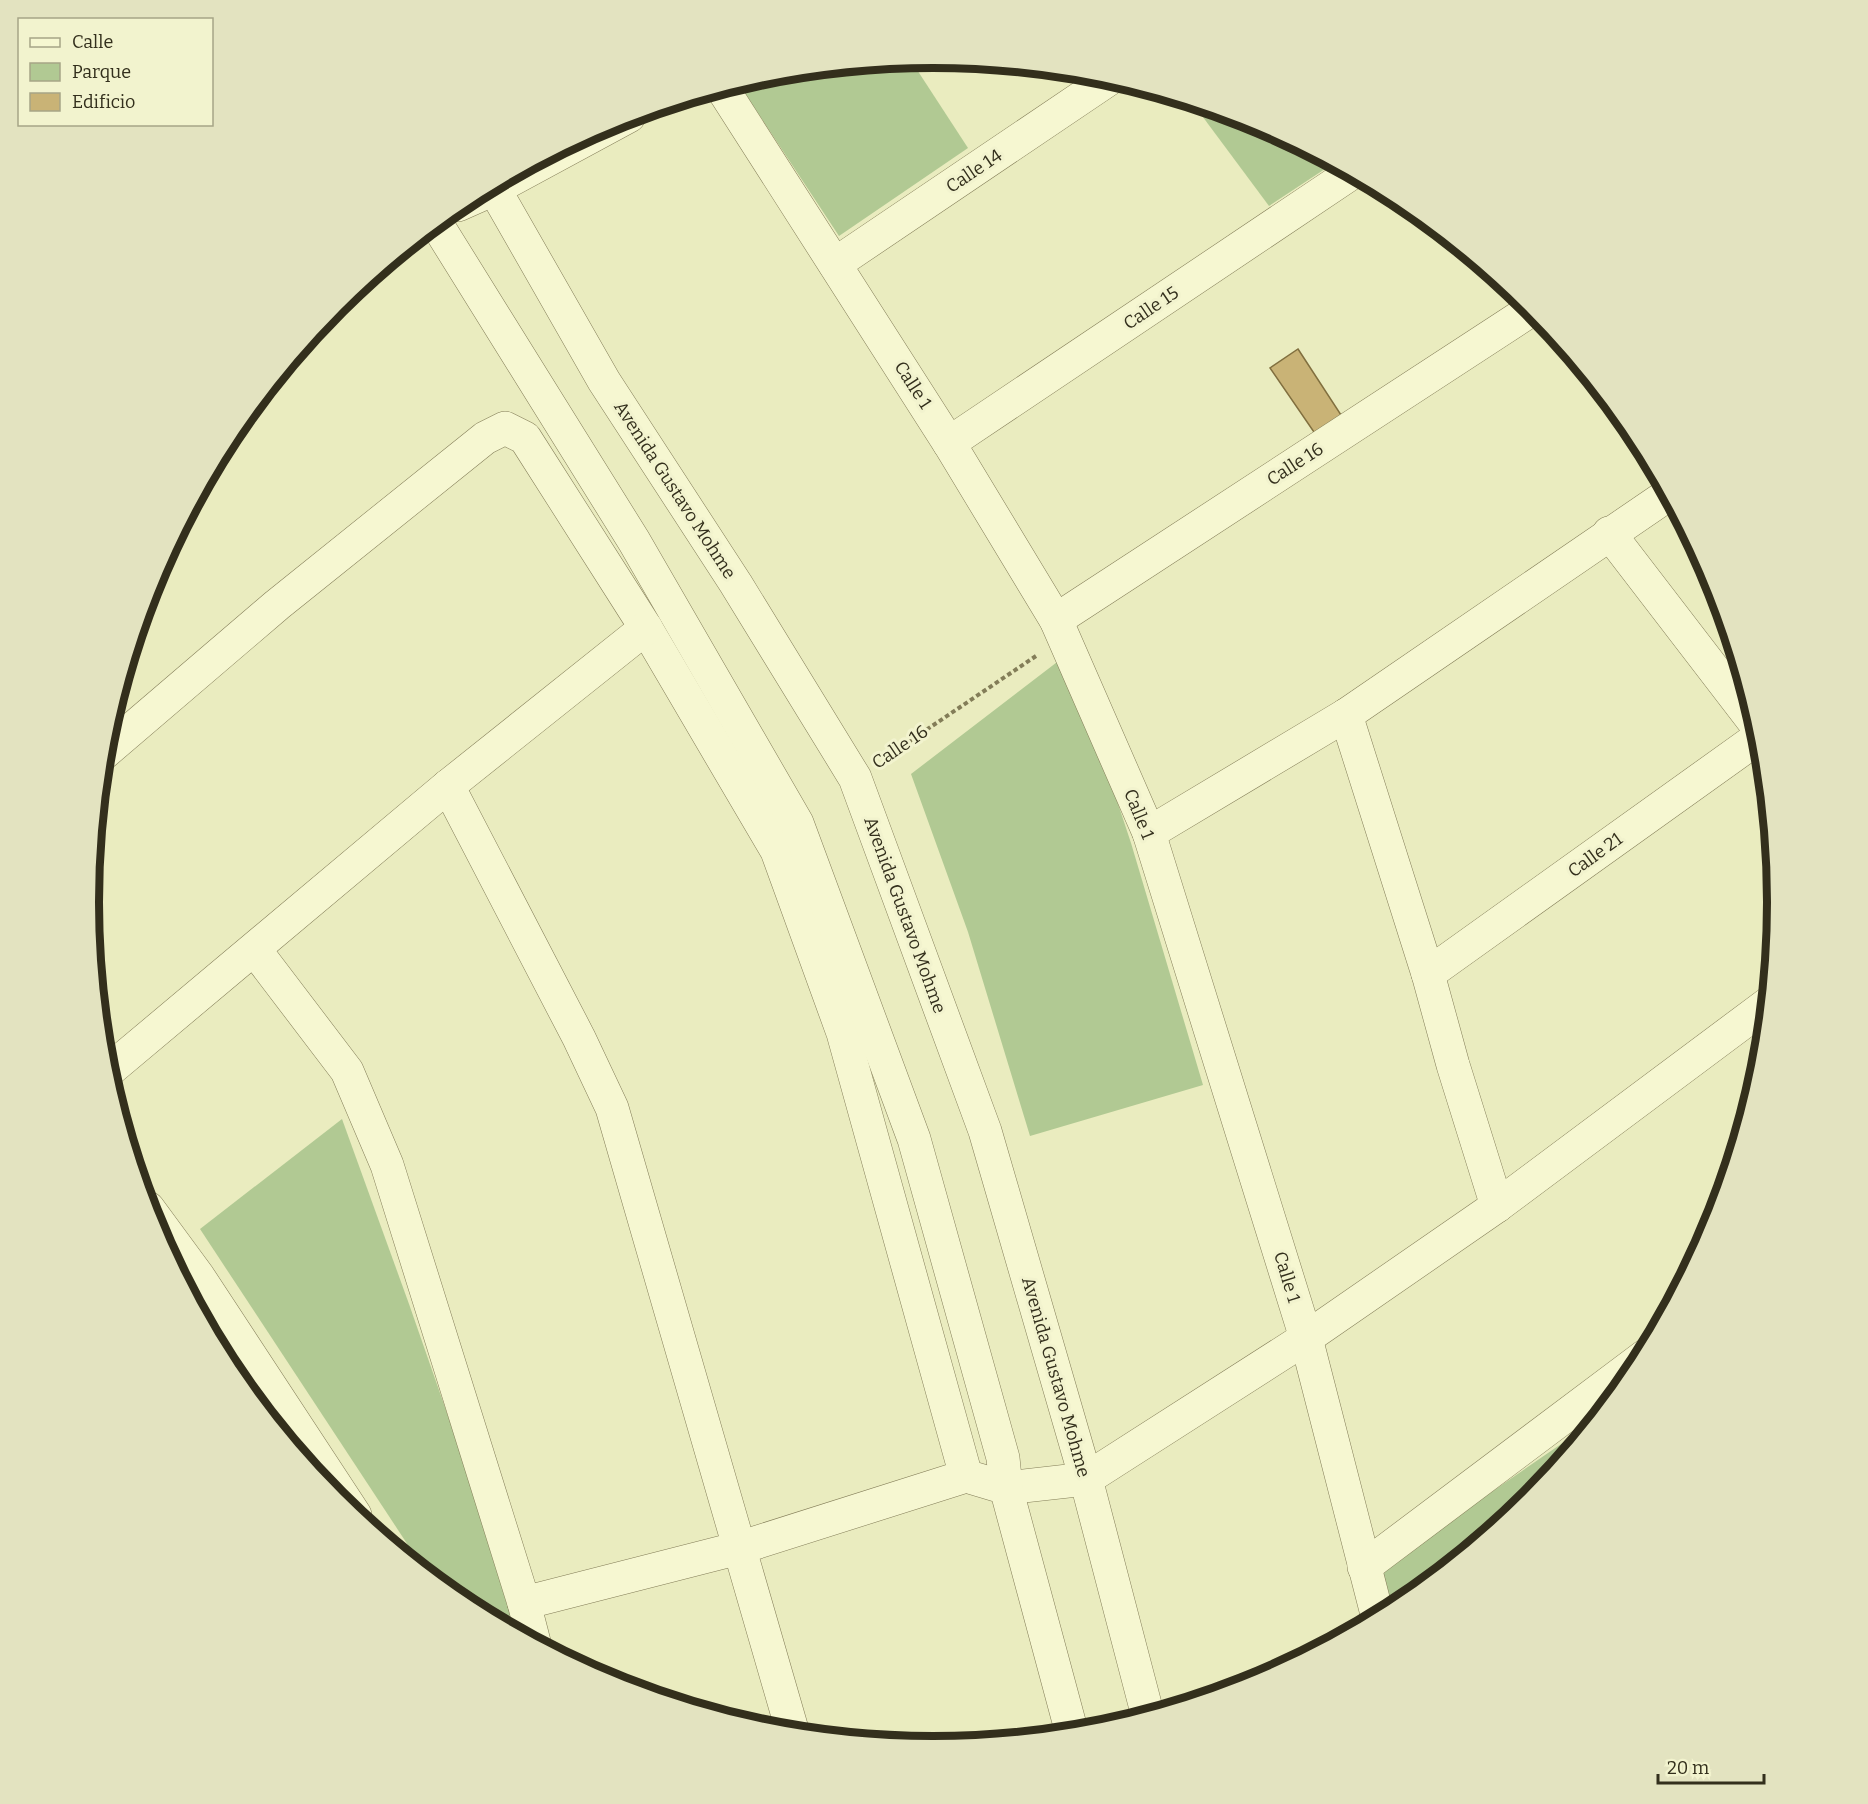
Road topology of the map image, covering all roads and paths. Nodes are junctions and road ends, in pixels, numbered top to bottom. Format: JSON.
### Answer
{"nodes":[{"id":1,"x":1100,"y":85,"type":"edge"},
{"id":2,"x":726,"y":94,"type":"edge"},
{"id":3,"x":1346,"y":177,"type":"edge"},
{"id":4,"x":496,"y":192,"type":"edge"},
{"id":5,"x":440,"y":230,"type":"edge"},
{"id":6,"x":835,"y":264,"type":"junction"},
{"id":7,"x":1526,"y":314,"type":"edge"},
{"id":8,"x":949,"y":443,"type":"junction"},
{"id":9,"x":1664,"y":498,"type":"edge"},
{"id":10,"x":1609,"y":533,"type":"junction"},
{"id":11,"x":646,"y":628,"type":"junction"},
{"id":12,"x":1060,"y":628,"type":"junction"},
{"id":13,"x":1746,"y":712,"type":"edge"},
{"id":14,"x":1346,"y":715,"type":"junction"},
{"id":15,"x":1752,"y":740,"type":"edge"},
{"id":16,"x":115,"y":743,"type":"edge"},
{"id":17,"x":855,"y":778,"type":"junction"},
{"id":18,"x":448,"y":786,"type":"junction"},
{"id":19,"x":1149,"y":833,"type":"junction"},
{"id":20,"x":255,"y":950,"type":"junction"},
{"id":21,"x":1428,"y":974,"type":"junction"},
{"id":22,"x":1761,"y":1009,"type":"edge"},
{"id":23,"x":116,"y":1065,"type":"edge"},
{"id":24,"x":1497,"y":1206,"type":"junction"},
{"id":25,"x":190,"y":1278,"type":"edge"},
{"id":26,"x":1306,"y":1338,"type":"junction"},
{"id":27,"x":1624,"y":1372,"type":"edge"},
{"id":28,"x":327,"y":1474,"type":"edge"},
{"id":29,"x":966,"y":1476,"type":"junction"},
{"id":30,"x":1086,"y":1479,"type":"junction"},
{"id":31,"x":1006,"y":1488,"type":"junction"},
{"id":32,"x":739,"y":1548,"type":"junction"},
{"id":33,"x":1364,"y":1567,"type":"junction"},
{"id":34,"x":524,"y":1603,"type":"junction"},
{"id":35,"x":1376,"y":1610,"type":"edge"},
{"id":36,"x":532,"y":1633,"type":"edge"},
{"id":37,"x":1146,"y":1709,"type":"edge"},
{"id":38,"x":790,"y":1723,"type":"edge"},
{"id":39,"x":1070,"y":1725,"type":"edge"}],
"edges":[{"from":1,"to":6,"type":"street","name":"Calle 14"},
{"from":2,"to":6,"type":"street","name":"Calle 1"},
{"from":3,"to":8,"type":"street","name":"Calle 15"},
{"from":4,"to":17,"type":"street","name":"Avenida Gustavo Mohme"},
{"from":5,"to":31,"type":"street"},
{"from":6,"to":8,"type":"street","name":"Calle 1"},
{"from":7,"to":12,"type":"street","name":"Calle 16"},
{"from":8,"to":12,"type":"street","name":"Calle 1"},
{"from":9,"to":10,"type":"street"},
{"from":10,"to":13,"type":"street"},
{"from":10,"to":14,"type":"street"},
{"from":11,"to":16,"type":"street"},
{"from":11,"to":18,"type":"street"},
{"from":11,"to":29,"type":"street"},
{"from":12,"to":17,"type":"path","name":"Calle 16"},
{"from":12,"to":19,"type":"street","name":"Calle 1"},
{"from":14,"to":19,"type":"street"},
{"from":14,"to":21,"type":"street"},
{"from":15,"to":21,"type":"street","name":"Calle 21"},
{"from":17,"to":30,"type":"street","name":"Avenida Gustavo Mohme"},
{"from":18,"to":20,"type":"street"},
{"from":18,"to":32,"type":"street"},
{"from":19,"to":26,"type":"street","name":"Calle 1"},
{"from":20,"to":23,"type":"street"},
{"from":20,"to":34,"type":"street"},
{"from":21,"to":24,"type":"street"},
{"from":22,"to":24,"type":"street"},
{"from":24,"to":26,"type":"street"},
{"from":25,"to":28,"type":"street"},
{"from":26,"to":30,"type":"street"},
{"from":26,"to":33,"type":"street","name":"Calle 1"},
{"from":27,"to":33,"type":"street"},
{"from":29,"to":31,"type":"street"},
{"from":29,"to":32,"type":"street"},
{"from":30,"to":31,"type":"street"},
{"from":30,"to":37,"type":"street","name":"Avenida Gustavo Mohme"},
{"from":31,"to":39,"type":"street"},
{"from":32,"to":34,"type":"street"},
{"from":32,"to":38,"type":"street"},
{"from":33,"to":35,"type":"street","name":"Calle 1"},
{"from":34,"to":36,"type":"street"}]}
